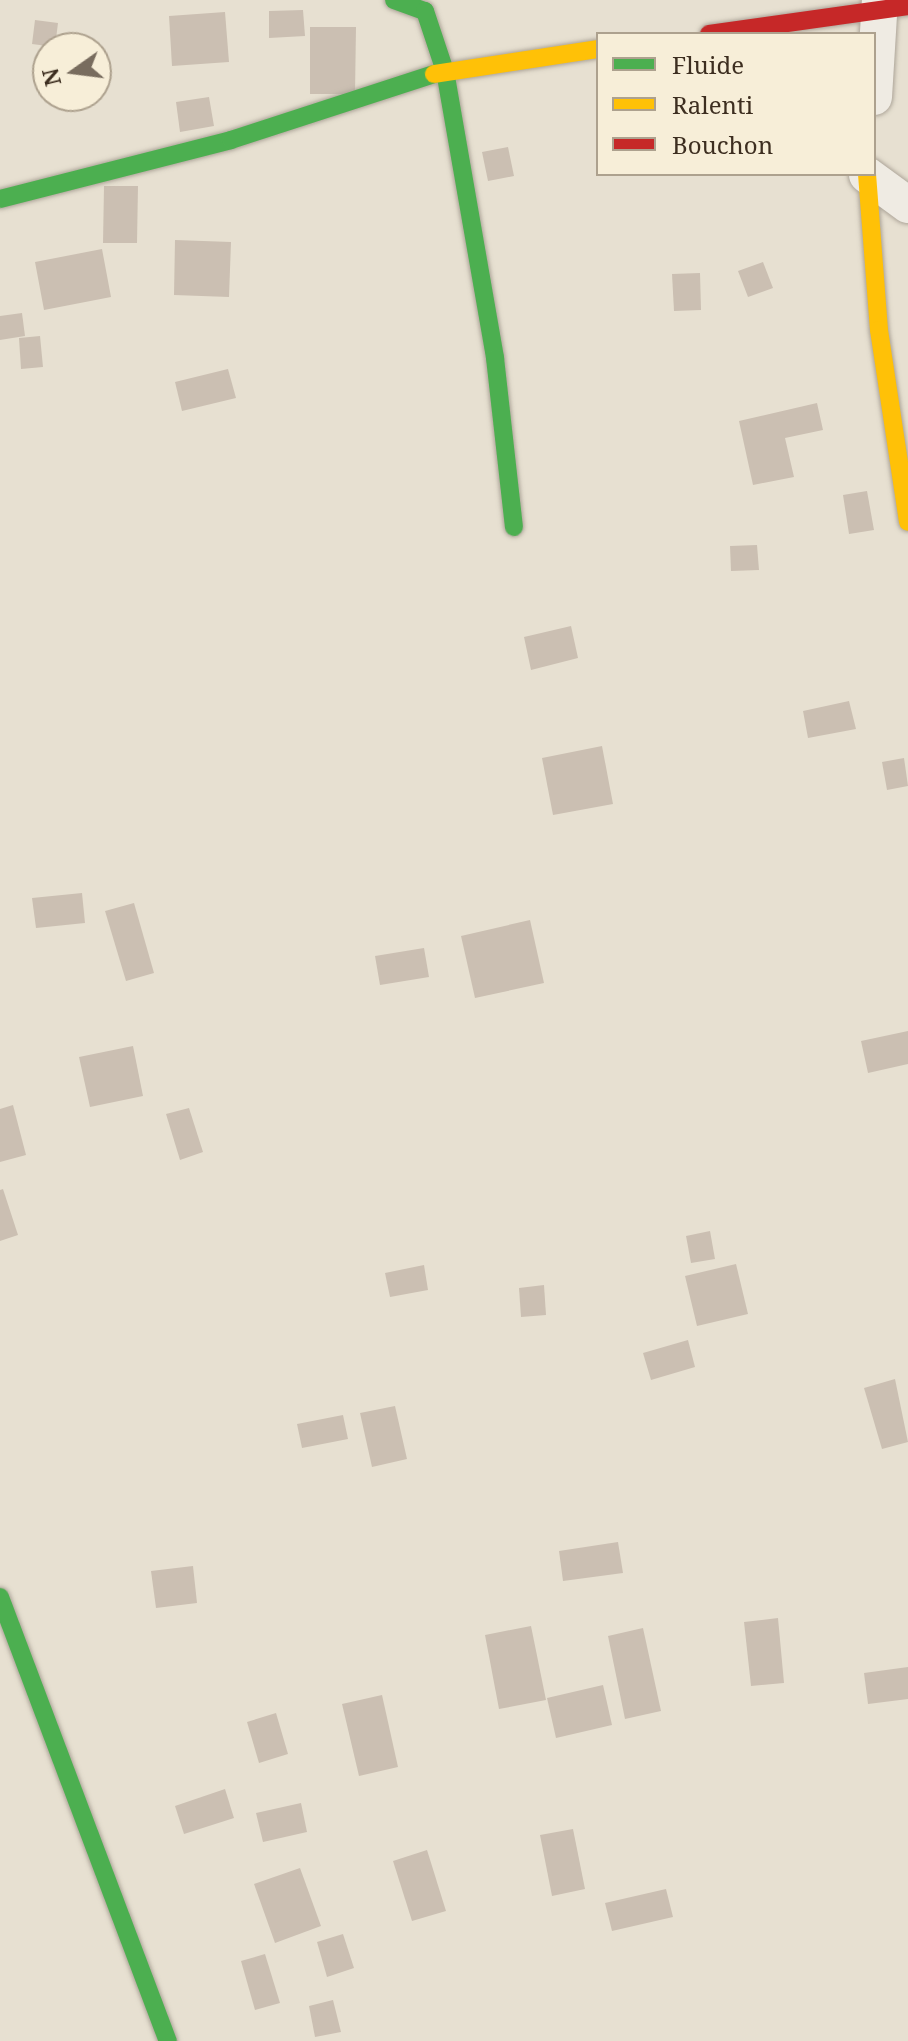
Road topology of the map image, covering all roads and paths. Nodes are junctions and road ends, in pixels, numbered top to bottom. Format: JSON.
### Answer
{"nodes":[{"id":1,"x":414,"y":4,"type":"edge"},
{"id":2,"x":890,"y":5,"type":"edge"},
{"id":3,"x":721,"y":32,"type":"edge"},
{"id":4,"x":596,"y":49,"type":"edge"},
{"id":5,"x":445,"y":71,"type":"junction"},
{"id":6,"x":876,"y":86,"type":"edge"},
{"id":7,"x":867,"y":176,"type":"edge"},
{"id":8,"x":870,"y":176,"type":"edge"},
{"id":9,"x":0,"y":199,"type":"edge"},
{"id":10,"x":908,"y":205,"type":"edge"},
{"id":11,"x":908,"y":522,"type":"edge"},
{"id":12,"x":514,"y":527,"type":"dead end"},
{"id":13,"x":0,"y":1597,"type":"edge"},
{"id":14,"x":168,"y":2041,"type":"edge"}],
"edges":[{"from":1,"to":5,"type":"street"},
{"from":2,"to":3,"type":"street"},
{"from":2,"to":6,"type":"street"},
{"from":4,"to":5,"type":"street"},
{"from":5,"to":9,"type":"street"},
{"from":5,"to":12,"type":"street"},
{"from":7,"to":11,"type":"street"},
{"from":8,"to":10,"type":"street"},
{"from":13,"to":14,"type":"street"}]}
